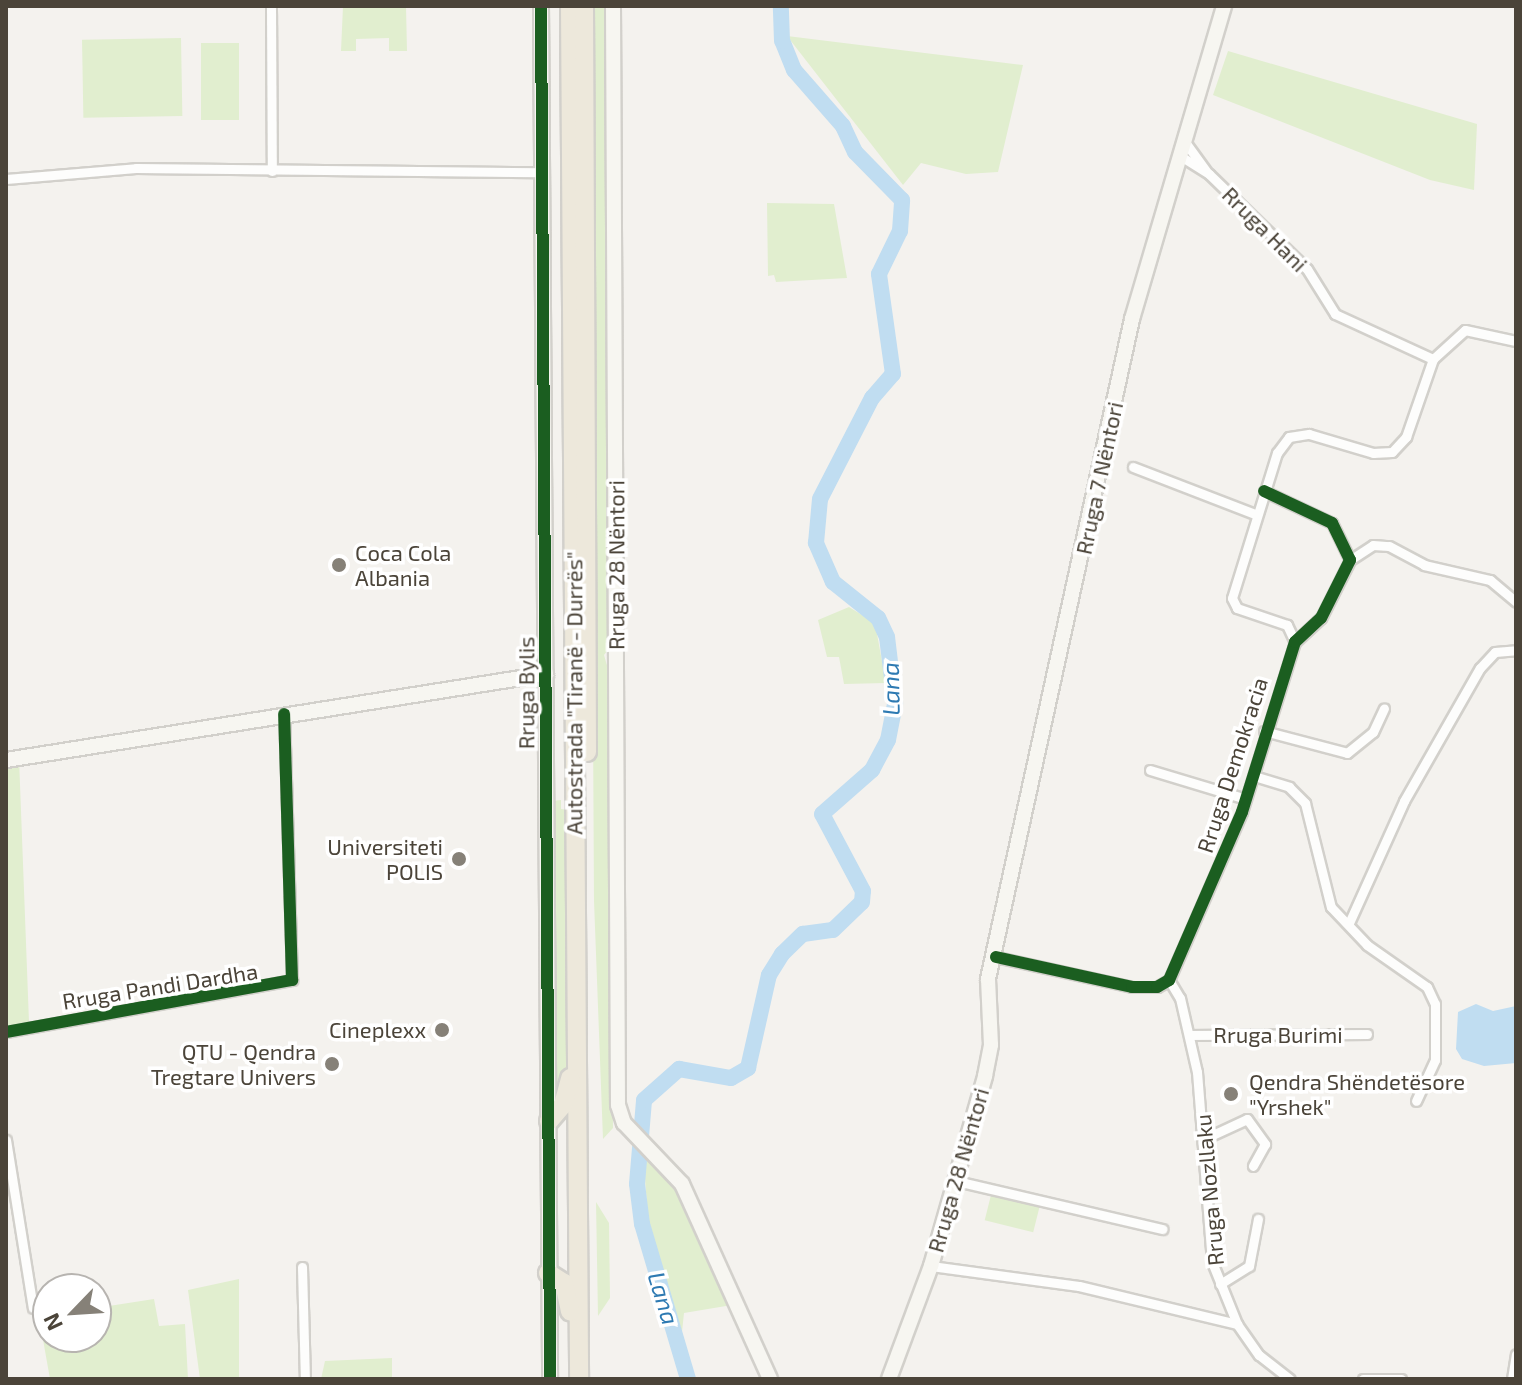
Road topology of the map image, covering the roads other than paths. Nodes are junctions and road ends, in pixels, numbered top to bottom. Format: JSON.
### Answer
{"nodes":[{"id":1,"x":271,"y":6,"type":"edge"},
{"id":2,"x":541,"y":6,"type":"edge"},
{"id":3,"x":570,"y":6,"type":"edge"},
{"id":4,"x":584,"y":6,"type":"edge"},
{"id":5,"x":613,"y":6,"type":"edge"},
{"id":6,"x":1224,"y":6,"type":"edge"},
{"id":7,"x":1183,"y":149,"type":"junction"},
{"id":8,"x":272,"y":171,"type":"junction"},
{"id":9,"x":542,"y":172,"type":"junction"},
{"id":10,"x":1209,"y":174,"type":"junction"},
{"id":11,"x":6,"y":179,"type":"edge"},
{"id":12,"x":1516,"y":341,"type":"edge"},
{"id":13,"x":1433,"y":359,"type":"junction"},
{"id":14,"x":1133,"y":467,"type":"dead end"},
{"id":15,"x":1264,"y":491,"type":"junction"},
{"id":16,"x":1255,"y":514,"type":"junction"},
{"id":17,"x":1350,"y":560,"type":"junction"},
{"id":18,"x":1516,"y":602,"type":"edge"},
{"id":19,"x":1295,"y":642,"type":"junction"},
{"id":20,"x":1516,"y":650,"type":"edge"},
{"id":21,"x":546,"y":674,"type":"junction"},
{"id":22,"x":1384,"y":708,"type":"dead end"},
{"id":23,"x":284,"y":714,"type":"junction"},
{"id":24,"x":1264,"y":731,"type":"junction"},
{"id":25,"x":6,"y":760,"type":"edge"},
{"id":26,"x":1150,"y":770,"type":"dead end"},
{"id":27,"x":1254,"y":776,"type":"junction"},
{"id":28,"x":1246,"y":799,"type":"junction"},
{"id":29,"x":575,"y":875,"type":"junction"},
{"id":30,"x":1349,"y":923,"type":"junction"},
{"id":31,"x":996,"y":957,"type":"junction"},
{"id":32,"x":1169,"y":980,"type":"junction"},
{"id":33,"x":6,"y":1032,"type":"edge"},
{"id":34,"x":1367,"y":1034,"type":"dead end"},
{"id":35,"x":1190,"y":1035,"type":"junction"},
{"id":36,"x":1416,"y":1101,"type":"dead end"},
{"id":37,"x":549,"y":1121,"type":"junction"},
{"id":38,"x":1206,"y":1138,"type":"junction"},
{"id":39,"x":6,"y":1140,"type":"edge"},
{"id":40,"x":1253,"y":1166,"type":"dead end"},
{"id":41,"x":956,"y":1181,"type":"junction"},
{"id":42,"x":1258,"y":1219,"type":"dead end"},
{"id":43,"x":1162,"y":1229,"type":"dead end"},
{"id":44,"x":931,"y":1266,"type":"junction"},
{"id":45,"x":302,"y":1267,"type":"dead end"},
{"id":46,"x":548,"y":1273,"type":"junction"},
{"id":47,"x":1220,"y":1284,"type":"junction"},
{"id":48,"x":32,"y":1302,"type":"edge"},
{"id":49,"x":1237,"y":1324,"type":"junction"},
{"id":50,"x":1516,"y":1354,"type":"edge"},
{"id":51,"x":305,"y":1379,"type":"edge"},
{"id":52,"x":550,"y":1379,"type":"edge"},
{"id":53,"x":577,"y":1379,"type":"edge"},
{"id":54,"x":591,"y":1379,"type":"edge"},
{"id":55,"x":770,"y":1379,"type":"edge"},
{"id":56,"x":889,"y":1379,"type":"edge"},
{"id":57,"x":1290,"y":1379,"type":"edge"},
{"id":58,"x":1363,"y":1379,"type":"edge"},
{"id":59,"x":1401,"y":1379,"type":"edge"},
{"id":60,"x":1512,"y":1379,"type":"edge"}],
"edges":[{"from":1,"to":8,"type":"street"},
{"from":2,"to":9,"type":"main road","name":"Rruga Bylis"},
{"from":3,"to":29,"type":"highway","name":"Autostrada \"Tiranë - Durrës\""},
{"from":4,"to":54,"type":"highway","name":"Autostrada \"Tiranë - Durrës\""},
{"from":5,"to":55,"type":"main road","name":"Rruga 28 Nëntori"},
{"from":6,"to":7,"type":"main road","name":"Rruga 7 Nëntori"},
{"from":7,"to":10,"type":"street","name":"Rruga Hani"},
{"from":7,"to":10,"type":"street","name":"Rruga Hani"},
{"from":7,"to":31,"type":"main road","name":"Rruga 7 Nëntori"},
{"from":8,"to":9,"type":"street"},
{"from":8,"to":11,"type":"street"},
{"from":9,"to":21,"type":"main road","name":"Rruga Bylis"},
{"from":10,"to":13,"type":"street","name":"Rruga Hani"},
{"from":12,"to":13,"type":"street"},
{"from":13,"to":15,"type":"street"},
{"from":14,"to":16,"type":"street"},
{"from":15,"to":16,"type":"street"},
{"from":15,"to":17,"type":"street"},
{"from":16,"to":19,"type":"street"},
{"from":17,"to":18,"type":"street"},
{"from":17,"to":19,"type":"street","name":"Rruga Demokracia"},
{"from":19,"to":24,"type":"street","name":"Rruga Demokracia"},
{"from":20,"to":30,"type":"street"},
{"from":21,"to":23,"type":"main road"},
{"from":21,"to":37,"type":"main road","name":"Rruga Bylis"},
{"from":22,"to":24,"type":"street"},
{"from":23,"to":25,"type":"main road"},
{"from":23,"to":33,"type":"street","name":"Rruga Pandi Dardha"},
{"from":24,"to":27,"type":"street","name":"Rruga Demokracia"},
{"from":26,"to":28,"type":"street"},
{"from":27,"to":28,"type":"street","name":"Rruga Demokracia"},
{"from":27,"to":30,"type":"street"},
{"from":28,"to":32,"type":"street","name":"Rruga Demokracia"},
{"from":29,"to":37,"type":"highway"},
{"from":29,"to":53,"type":"highway","name":"Autostrada \"Tiranë - Durrës\""},
{"from":30,"to":36,"type":"street"},
{"from":31,"to":32,"type":"street"},
{"from":31,"to":41,"type":"main road","name":"Rruga 28 Nëntori"},
{"from":32,"to":35,"type":"street","name":"Rruga Nozllaku"},
{"from":34,"to":35,"type":"street","name":"Rruga Burimi"},
{"from":35,"to":38,"type":"street","name":"Rruga Nozllaku"},
{"from":37,"to":46,"type":"main road","name":"Rruga Bylis"},
{"from":38,"to":40,"type":"street"},
{"from":38,"to":47,"type":"street","name":"Rruga Nozllaku"},
{"from":39,"to":48,"type":"street"},
{"from":41,"to":43,"type":"street"},
{"from":41,"to":44,"type":"main road","name":"Rruga 28 Nëntori"},
{"from":42,"to":47,"type":"street"},
{"from":44,"to":49,"type":"street"},
{"from":44,"to":56,"type":"main road","name":"Rruga 28 Nëntori"},
{"from":45,"to":51,"type":"street"},
{"from":46,"to":52,"type":"main road","name":"Rruga Bylis"},
{"from":46,"to":53,"type":"highway"},
{"from":47,"to":49,"type":"street","name":"Rruga Nozllaku"},
{"from":49,"to":57,"type":"street","name":"Rruga Nozllaku"},
{"from":50,"to":60,"type":"street"},
{"from":58,"to":59,"type":"street"}]}
